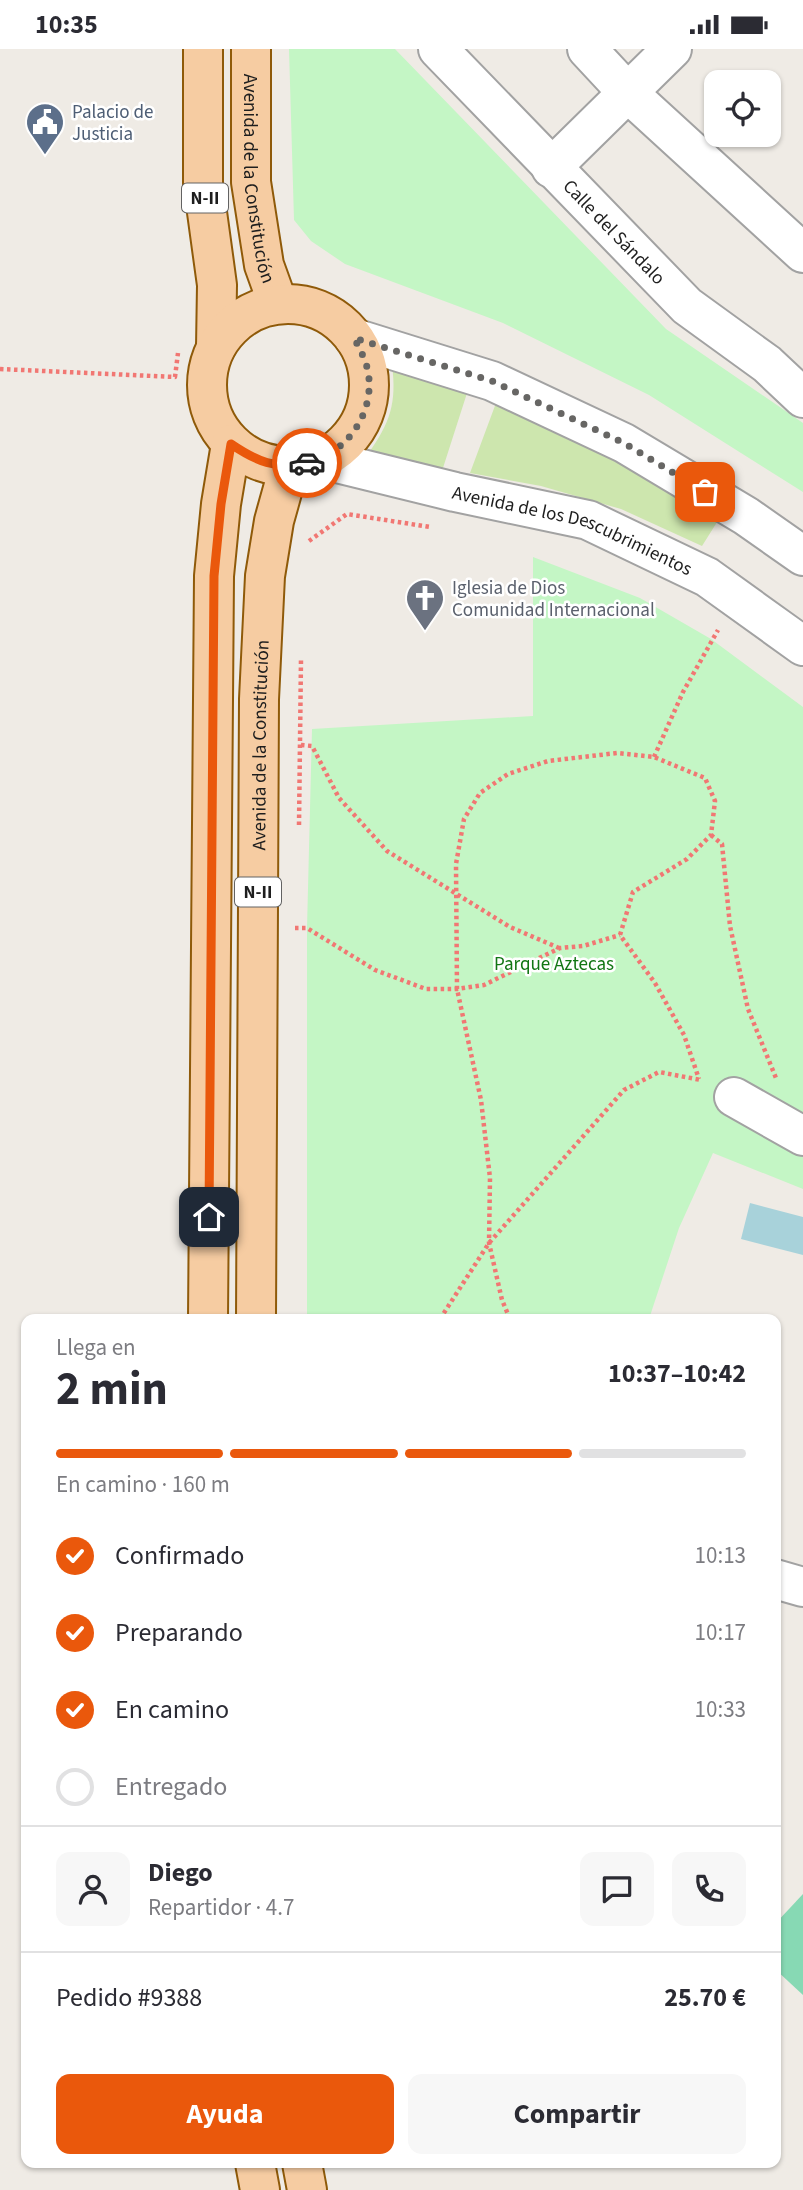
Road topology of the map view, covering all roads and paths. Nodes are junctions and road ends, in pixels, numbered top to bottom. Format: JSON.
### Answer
{"nodes":[{"id":1,"x":203,"y":49,"type":"edge"},
{"id":2,"x":251,"y":49,"type":"edge"},
{"id":3,"x":438,"y":49,"type":"edge"},
{"id":4,"x":586,"y":49,"type":"edge"},
{"id":5,"x":672,"y":49,"type":"edge"},
{"id":6,"x":627,"y":92,"type":"junction"},
{"id":7,"x":551,"y":168,"type":"junction"},
{"id":8,"x":803,"y":253,"type":"edge"},
{"id":9,"x":278,"y":304,"type":"junction"},
{"id":10,"x":354,"y":338,"type":"junction"},
{"id":11,"x":179,"y":341,"type":"dead end"},
{"id":12,"x":216,"y":347,"type":"junction"},
{"id":13,"x":0,"y":369,"type":"edge"},
{"id":14,"x":803,"y":398,"type":"edge"},
{"id":15,"x":231,"y":444,"type":"junction"},
{"id":16,"x":305,"y":463,"type":"junction"},
{"id":17,"x":441,"y":529,"type":"dead end"},
{"id":18,"x":304,"y":544,"type":"dead end"},
{"id":19,"x":803,"y":556,"type":"edge"},
{"id":20,"x":718,"y":629,"type":"dead end"},
{"id":21,"x":803,"y":646,"type":"edge"},
{"id":22,"x":302,"y":745,"type":"dead end"},
{"id":23,"x":654,"y":757,"type":"junction"},
{"id":24,"x":711,"y":835,"type":"junction"},
{"id":25,"x":456,"y":893,"type":"junction"},
{"id":26,"x":295,"y":928,"type":"dead end"},
{"id":27,"x":620,"y":935,"type":"junction"},
{"id":28,"x":560,"y":948,"type":"junction"},
{"id":29,"x":457,"y":989,"type":"junction"},
{"id":30,"x":699,"y":1079,"type":"junction"},
{"id":31,"x":734,"y":1097,"type":"joint"},
{"id":32,"x":792,"y":1130,"type":"edge"},
{"id":33,"x":489,"y":1243,"type":"junction"},
{"id":34,"x":208,"y":1314,"type":"edge"},
{"id":35,"x":256,"y":1314,"type":"edge"},
{"id":36,"x":443,"y":1314,"type":"edge"},
{"id":37,"x":508,"y":1314,"type":"edge"},
{"id":38,"x":781,"y":1581,"type":"edge"},
{"id":39,"x":803,"y":1587,"type":"edge"},
{"id":40,"x":256,"y":2168,"type":"edge"},
{"id":41,"x":303,"y":2168,"type":"edge"},
{"id":42,"x":260,"y":2190,"type":"edge"},
{"id":43,"x":307,"y":2190,"type":"edge"}],
"edges":[{"from":1,"to":12,"type":"main road","number":"N-II"},
{"from":2,"to":9,"type":"main road","name":"Avenida de la Constitución","number":"N-II"},
{"from":3,"to":7,"type":"street","name":"Calle del Sándalo"},
{"from":4,"to":6,"type":"street"},
{"from":5,"to":6,"type":"street"},
{"from":6,"to":7,"type":"street"},
{"from":6,"to":8,"type":"street"},
{"from":7,"to":14,"type":"street","name":"Calle del Sándalo"},
{"from":9,"to":10,"type":"main road","number":"N-II"},
{"from":9,"to":12,"type":"main road","number":"N-II"},
{"from":10,"to":16,"type":"main road","number":"N-II"},
{"from":10,"to":19,"type":"street"},
{"from":11,"to":13,"type":"path"},
{"from":12,"to":15,"type":"main road","number":"N-II"},
{"from":15,"to":16,"type":"main road","number":"N-II"},
{"from":15,"to":34,"type":"main road","number":"N-II"},
{"from":16,"to":21,"type":"street","name":"Avenida de los Descubrimientos"},
{"from":16,"to":35,"type":"main road","name":"Avenida de la Constitución","number":"N-II"},
{"from":17,"to":18,"type":"path"},
{"from":20,"to":23,"type":"path"},
{"from":22,"to":25,"type":"path"},
{"from":23,"to":24,"type":"path"},
{"from":23,"to":25,"type":"path"},
{"from":24,"to":27,"type":"path"},
{"from":24,"to":32,"type":"path"},
{"from":25,"to":28,"type":"path"},
{"from":25,"to":29,"type":"path"},
{"from":26,"to":29,"type":"path"},
{"from":27,"to":28,"type":"path"},
{"from":27,"to":30,"type":"path"},
{"from":28,"to":29,"type":"path"},
{"from":29,"to":33,"type":"path"},
{"from":30,"to":31,"type":"path"},
{"from":30,"to":33,"type":"path"},
{"from":31,"to":32,"type":"street"},
{"from":33,"to":36,"type":"path"},
{"from":33,"to":37,"type":"path"},
{"from":38,"to":39,"type":"street"},
{"from":40,"to":42,"type":"main road"},
{"from":41,"to":43,"type":"main road"}]}
